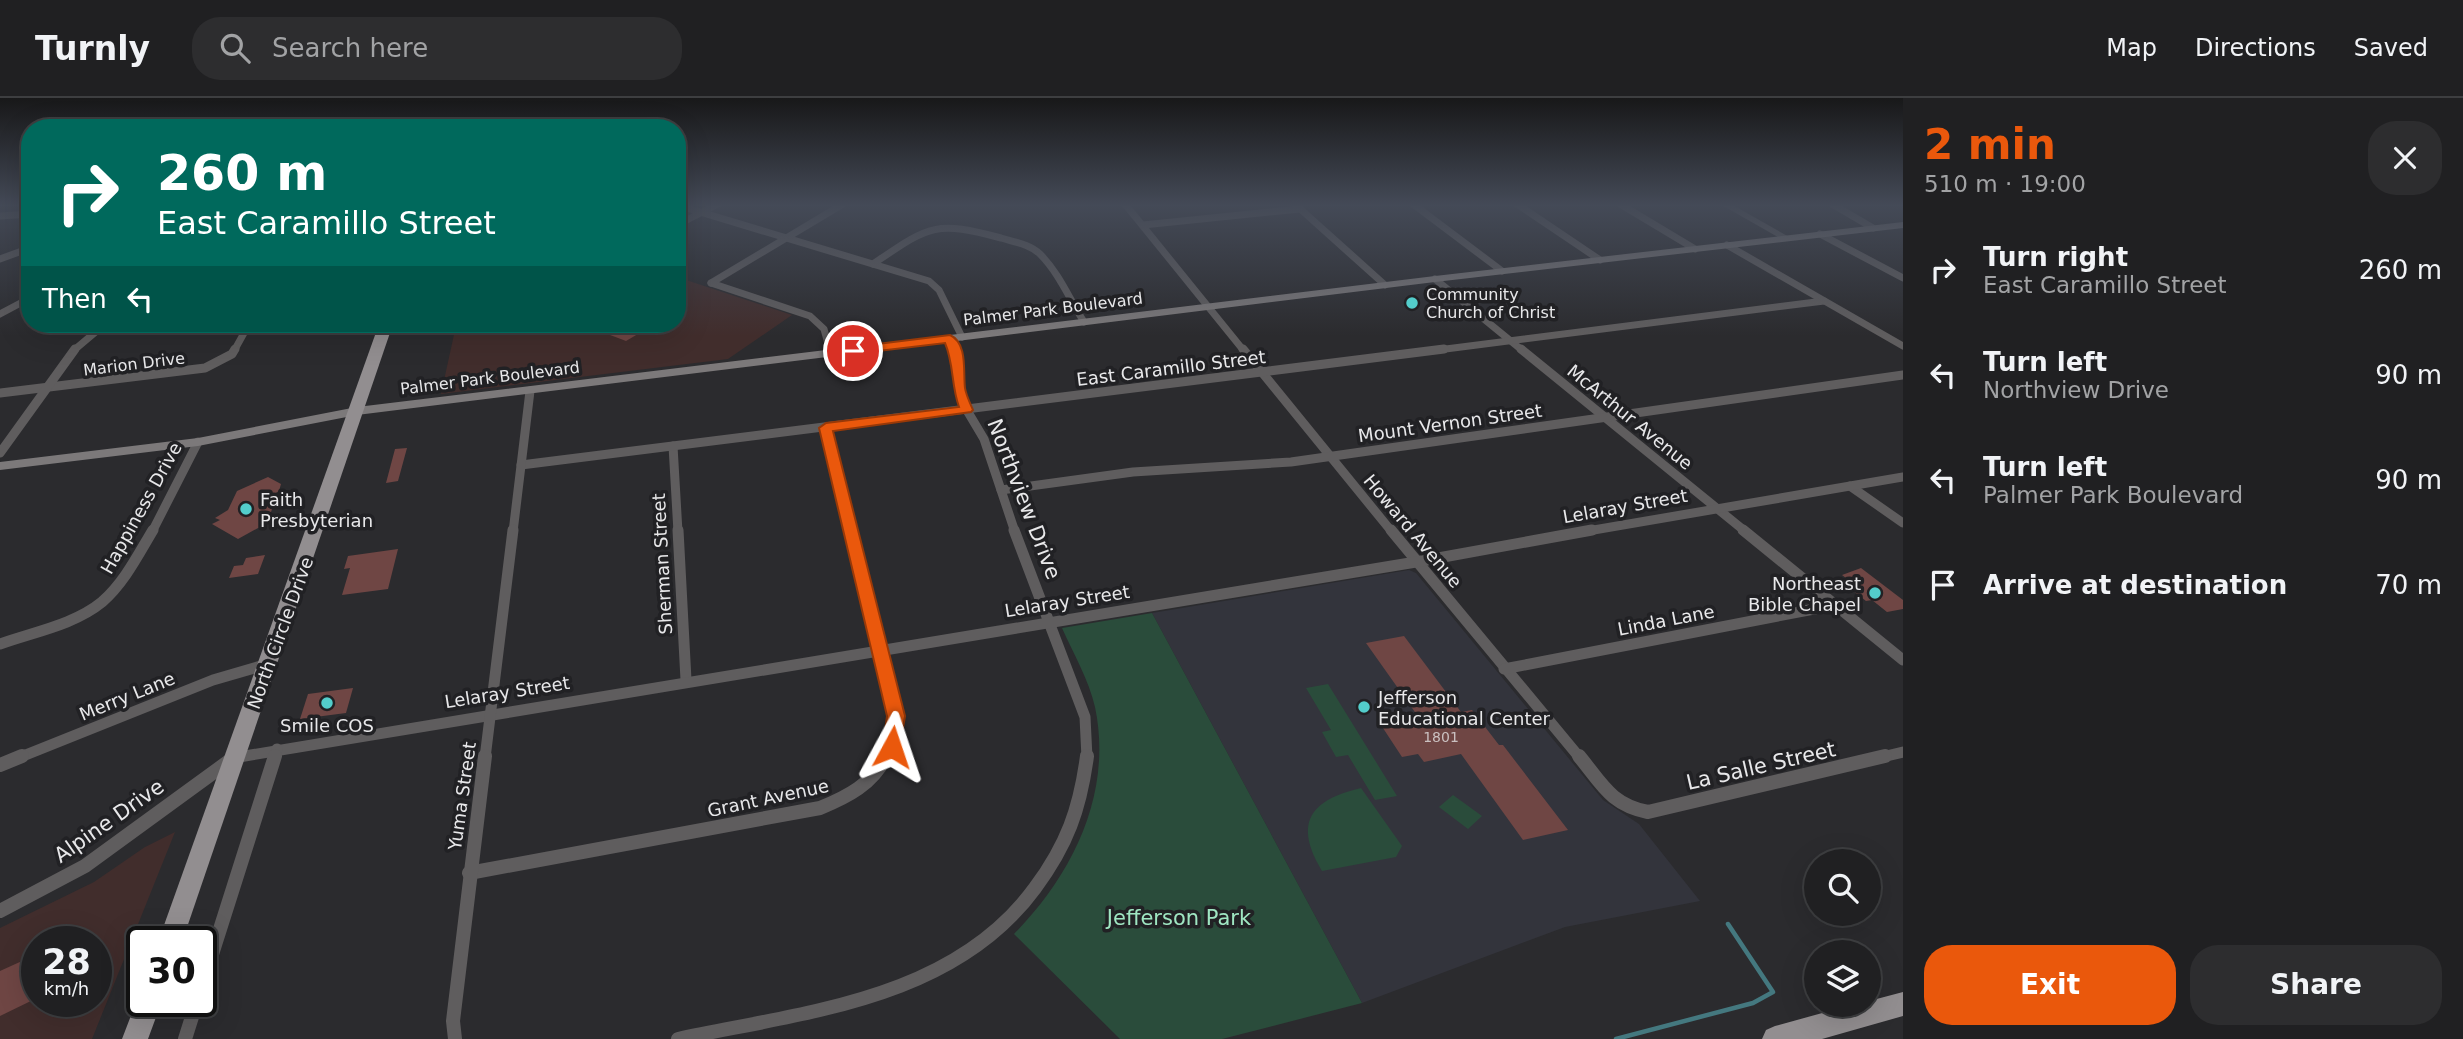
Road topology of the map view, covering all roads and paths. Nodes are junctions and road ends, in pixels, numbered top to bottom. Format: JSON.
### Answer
{"nodes":[{"id":1,"x":769,"y":248,"type":"edge"},
{"id":2,"x":819,"y":248,"type":"edge"},
{"id":3,"x":897,"y":248,"type":"edge"},
{"id":4,"x":1028,"y":248,"type":"edge"},
{"id":5,"x":1162,"y":248,"type":"edge"},
{"id":6,"x":1344,"y":248,"type":"edge"},
{"id":7,"x":1471,"y":248,"type":"edge"},
{"id":8,"x":1582,"y":248,"type":"edge"},
{"id":9,"x":1704,"y":248,"type":"edge"},
{"id":10,"x":1732,"y":248,"type":"edge"},
{"id":11,"x":1846,"y":248,"type":"edge"},
{"id":12,"x":1695,"y":249,"type":"joint"},
{"id":13,"x":21,"y":251,"type":"edge"},
{"id":14,"x":0,"y":259,"type":"edge"},
{"id":15,"x":1600,"y":260,"type":"junction"},
{"id":16,"x":873,"y":264,"type":"junction"},
{"id":17,"x":1502,"y":271,"type":"junction"},
{"id":18,"x":1903,"y":278,"type":"edge"},
{"id":19,"x":1435,"y":279,"type":"junction"},
{"id":20,"x":1385,"y":285,"type":"junction"},
{"id":21,"x":1824,"y":301,"type":"junction"},
{"id":22,"x":21,"y":304,"type":"edge"},
{"id":23,"x":1208,"y":307,"type":"junction"},
{"id":24,"x":0,"y":314,"type":"edge"},
{"id":25,"x":1084,"y":322,"type":"junction"},
{"id":26,"x":93,"y":333,"type":"edge"},
{"id":27,"x":244,"y":333,"type":"edge"},
{"id":28,"x":383,"y":333,"type":"edge"},
{"id":29,"x":956,"y":338,"type":"junction"},
{"id":30,"x":1509,"y":341,"type":"junction"},
{"id":31,"x":1903,"y":346,"type":"edge"},
{"id":32,"x":831,"y":353,"type":"junction"},
{"id":33,"x":1260,"y":372,"type":"junction"},
{"id":34,"x":1903,"y":375,"type":"edge"},
{"id":35,"x":47,"y":388,"type":"junction"},
{"id":36,"x":530,"y":391,"type":"junction"},
{"id":37,"x":0,"y":393,"type":"edge"},
{"id":38,"x":966,"y":410,"type":"junction"},
{"id":39,"x":357,"y":411,"type":"junction"},
{"id":40,"x":1603,"y":417,"type":"junction"},
{"id":41,"x":826,"y":428,"type":"junction"},
{"id":42,"x":198,"y":442,"type":"junction"},
{"id":43,"x":673,"y":446,"type":"junction"},
{"id":44,"x":0,"y":453,"type":"edge"},
{"id":45,"x":1329,"y":456,"type":"junction"},
{"id":46,"x":521,"y":465,"type":"junction"},
{"id":47,"x":0,"y":466,"type":"edge"},
{"id":48,"x":1903,"y":477,"type":"edge"},
{"id":49,"x":1850,"y":486,"type":"junction"},
{"id":50,"x":1001,"y":490,"type":"junction"},
{"id":51,"x":1714,"y":508,"type":"junction"},
{"id":52,"x":1903,"y":523,"type":"edge"},
{"id":53,"x":1416,"y":562,"type":"junction"},
{"id":54,"x":1835,"y":605,"type":"junction"},
{"id":55,"x":1048,"y":622,"type":"junction"},
{"id":56,"x":0,"y":644,"type":"edge"},
{"id":57,"x":879,"y":648,"type":"junction"},
{"id":58,"x":1903,"y":660,"type":"edge"},
{"id":59,"x":268,"y":664,"type":"junction"},
{"id":60,"x":1504,"y":670,"type":"junction"},
{"id":61,"x":686,"y":680,"type":"junction"},
{"id":62,"x":491,"y":712,"type":"junction"},
{"id":63,"x":277,"y":749,"type":"junction"},
{"id":64,"x":1903,"y":752,"type":"edge"},
{"id":65,"x":236,"y":756,"type":"junction"},
{"id":66,"x":0,"y":765,"type":"edge"},
{"id":67,"x":1628,"y":808,"type":"joint"},
{"id":68,"x":469,"y":873,"type":"junction"},
{"id":69,"x":0,"y":911,"type":"edge"},
{"id":70,"x":176,"y":926,"type":"edge"},
{"id":71,"x":217,"y":938,"type":"edge"},
{"id":72,"x":1903,"y":1004,"type":"edge"},
{"id":73,"x":143,"y":1017,"type":"edge"},
{"id":74,"x":192,"y":1017,"type":"edge"},
{"id":75,"x":135,"y":1039,"type":"edge"},
{"id":76,"x":185,"y":1039,"type":"edge"},
{"id":77,"x":455,"y":1039,"type":"edge"},
{"id":78,"x":678,"y":1039,"type":"edge"},
{"id":79,"x":1775,"y":1039,"type":"edge"}],
"edges":[{"from":1,"to":32,"type":"street"},
{"from":2,"to":16,"type":"street","name":"Northview Drive"},
{"from":3,"to":16,"type":"street"},
{"from":4,"to":25,"type":"street"},
{"from":5,"to":23,"type":"street","name":"Howard Avenue"},
{"from":6,"to":20,"type":"street"},
{"from":7,"to":17,"type":"street"},
{"from":8,"to":15,"type":"street"},
{"from":9,"to":12,"type":"main road","name":"Palmer Park Boulevard"},
{"from":10,"to":21,"type":"street"},
{"from":11,"to":18,"type":"street"},
{"from":12,"to":15,"type":"main road","name":"Palmer Park Boulevard"},
{"from":13,"to":14,"type":"street"},
{"from":15,"to":17,"type":"main road","name":"Palmer Park Boulevard"},
{"from":16,"to":29,"type":"street","name":"Northview Drive"},
{"from":17,"to":19,"type":"main road","name":"Palmer Park Boulevard"},
{"from":19,"to":20,"type":"main road","name":"Palmer Park Boulevard"},
{"from":19,"to":30,"type":"street","name":"McArthur Avenue"},
{"from":20,"to":23,"type":"main road","name":"Palmer Park Boulevard"},
{"from":21,"to":30,"type":"street","name":"East Caramillo Street"},
{"from":21,"to":31,"type":"street"},
{"from":22,"to":24,"type":"street"},
{"from":23,"to":25,"type":"main road","name":"Palmer Park Boulevard"},
{"from":23,"to":33,"type":"street","name":"Howard Avenue"},
{"from":25,"to":29,"type":"main road","name":"Palmer Park Boulevard"},
{"from":26,"to":35,"type":"street"},
{"from":27,"to":35,"type":"street","name":"Marion Drive"},
{"from":28,"to":39,"type":"main road","name":"North Circle Drive"},
{"from":29,"to":32,"type":"main road","name":"Palmer Park Boulevard"},
{"from":29,"to":38,"type":"street","name":"Northview Drive"},
{"from":30,"to":33,"type":"street","name":"East Caramillo Street"},
{"from":30,"to":40,"type":"street","name":"McArthur Avenue"},
{"from":32,"to":36,"type":"main road","name":"Palmer Park Boulevard"},
{"from":33,"to":38,"type":"street","name":"East Caramillo Street"},
{"from":33,"to":45,"type":"street","name":"Howard Avenue"},
{"from":34,"to":40,"type":"street","name":"Mount Vernon Street"},
{"from":35,"to":37,"type":"street","name":"Marion Drive"},
{"from":35,"to":44,"type":"street"},
{"from":36,"to":39,"type":"main road","name":"Palmer Park Boulevard"},
{"from":36,"to":46,"type":"street","name":"Yuma Street"},
{"from":38,"to":41,"type":"street","name":"East Caramillo Street"},
{"from":38,"to":50,"type":"street","name":"Northview Drive"},
{"from":39,"to":42,"type":"main road","name":"Palmer Park Boulevard"},
{"from":39,"to":59,"type":"main road","name":"North Circle Drive"},
{"from":40,"to":45,"type":"street","name":"Mount Vernon Street"},
{"from":40,"to":51,"type":"street","name":"McArthur Avenue"},
{"from":41,"to":43,"type":"street","name":"East Caramillo Street"},
{"from":41,"to":57,"type":"street","name":"Grant Avenue"},
{"from":42,"to":47,"type":"main road","name":"Palmer Park Boulevard"},
{"from":42,"to":56,"type":"street","name":"Happiness Drive"},
{"from":43,"to":46,"type":"street","name":"East Caramillo Street"},
{"from":43,"to":61,"type":"street","name":"Sherman Street"},
{"from":45,"to":50,"type":"street","name":"Mount Vernon Street"},
{"from":45,"to":53,"type":"street","name":"Howard Avenue"},
{"from":46,"to":62,"type":"street","name":"Yuma Street"},
{"from":48,"to":49,"type":"street","name":"Lelaray Street"},
{"from":49,"to":51,"type":"street","name":"Lelaray Street"},
{"from":49,"to":52,"type":"street"},
{"from":50,"to":55,"type":"street","name":"Northview Drive"},
{"from":51,"to":53,"type":"street","name":"Lelaray Street"},
{"from":51,"to":54,"type":"street","name":"McArthur Avenue"},
{"from":53,"to":55,"type":"street","name":"Lelaray Street"},
{"from":53,"to":60,"type":"street","name":"Howard Avenue"},
{"from":54,"to":58,"type":"street","name":"McArthur Avenue"},
{"from":54,"to":60,"type":"street","name":"Linda Lane"},
{"from":55,"to":57,"type":"street","name":"Lelaray Street"},
{"from":55,"to":78,"type":"street","name":"Northview Drive"},
{"from":57,"to":61,"type":"street","name":"Lelaray Street"},
{"from":57,"to":68,"type":"street","name":"Grant Avenue"},
{"from":59,"to":65,"type":"main road","name":"North Circle Drive"},
{"from":59,"to":66,"type":"street","name":"Merry Lane"},
{"from":60,"to":67,"type":"street","name":"Howard Avenue"},
{"from":61,"to":62,"type":"street","name":"Lelaray Street"},
{"from":62,"to":63,"type":"street","name":"Lelaray Street"},
{"from":62,"to":68,"type":"street","name":"Yuma Street"},
{"from":63,"to":65,"type":"street","name":"Lelaray Street"},
{"from":63,"to":71,"type":"street"},
{"from":64,"to":67,"type":"street","name":"La Salle Street"},
{"from":65,"to":69,"type":"street","name":"Alpine Drive"},
{"from":65,"to":70,"type":"main road","name":"North Circle Drive"},
{"from":68,"to":77,"type":"street","name":"Yuma Street"},
{"from":72,"to":79,"type":"main road"},
{"from":73,"to":75,"type":"main road"},
{"from":74,"to":76,"type":"street"}]}
